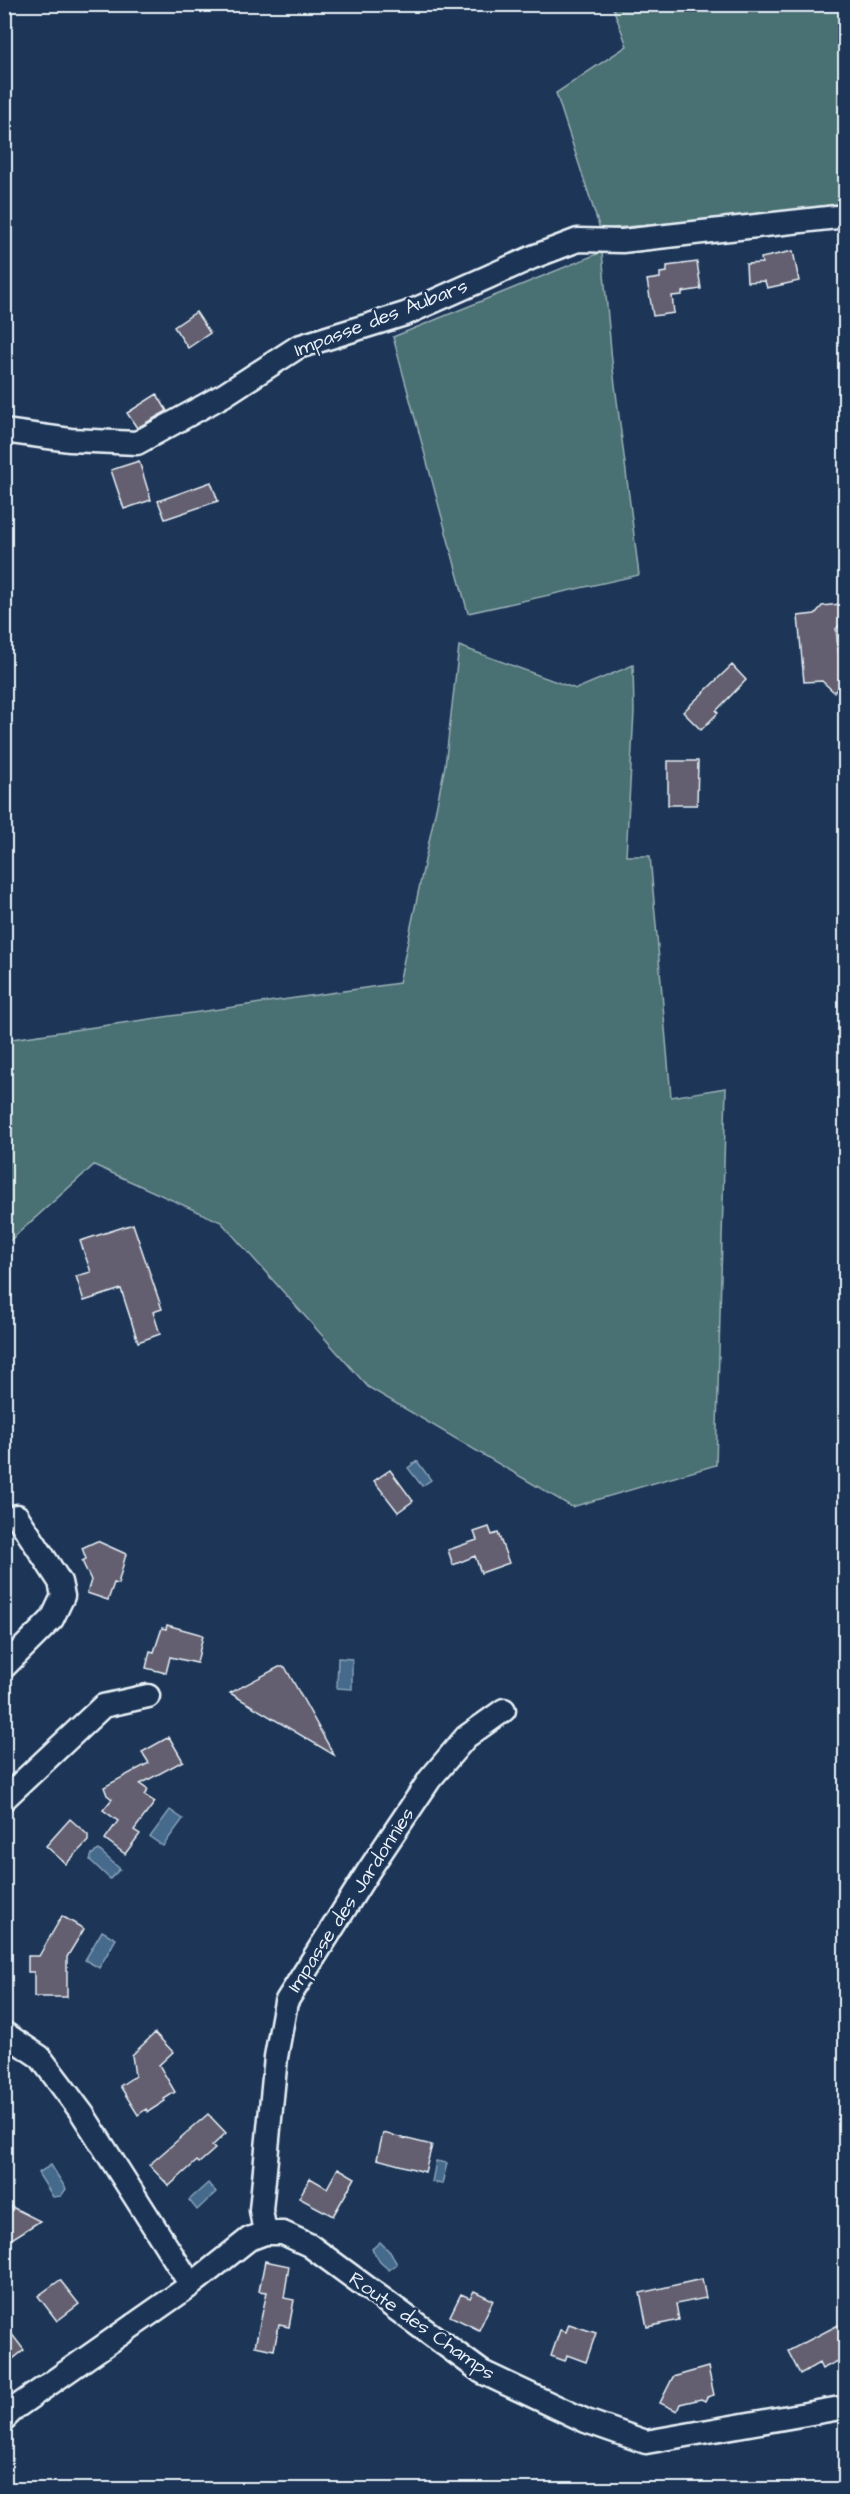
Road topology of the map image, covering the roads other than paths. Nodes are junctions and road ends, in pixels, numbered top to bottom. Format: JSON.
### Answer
{"nodes":[{"id":1,"x":846,"y":216,"type":"edge"},
{"id":2,"x":4,"y":431,"type":"edge"},
{"id":3,"x":17,"y":1516,"type":"dead end"},
{"id":4,"x":4,"y":1667,"type":"edge"},
{"id":5,"x":148,"y":1696,"type":"dead end"},
{"id":6,"x":504,"y":1710,"type":"dead end"},
{"id":7,"x":4,"y":1799,"type":"edge"},
{"id":8,"x":4,"y":2033,"type":"edge"},
{"id":9,"x":265,"y":2233,"type":"junction"},
{"id":10,"x":191,"y":2285,"type":"junction"},
{"id":11,"x":846,"y":2407,"type":"edge"},
{"id":12,"x":4,"y":2419,"type":"edge"}],
"edges":[{"from":1,"to":2,"type":"street","name":"Impasse des Aubars"},
{"from":3,"to":4,"type":"street"},
{"from":5,"to":7,"type":"street"},
{"from":6,"to":9,"type":"street","name":"Impasse des Jardonnies"},
{"from":8,"to":10,"type":"street"},
{"from":9,"to":10,"type":"street"},
{"from":9,"to":11,"type":"street","name":"Route des Champs"},
{"from":10,"to":12,"type":"street"}]}
